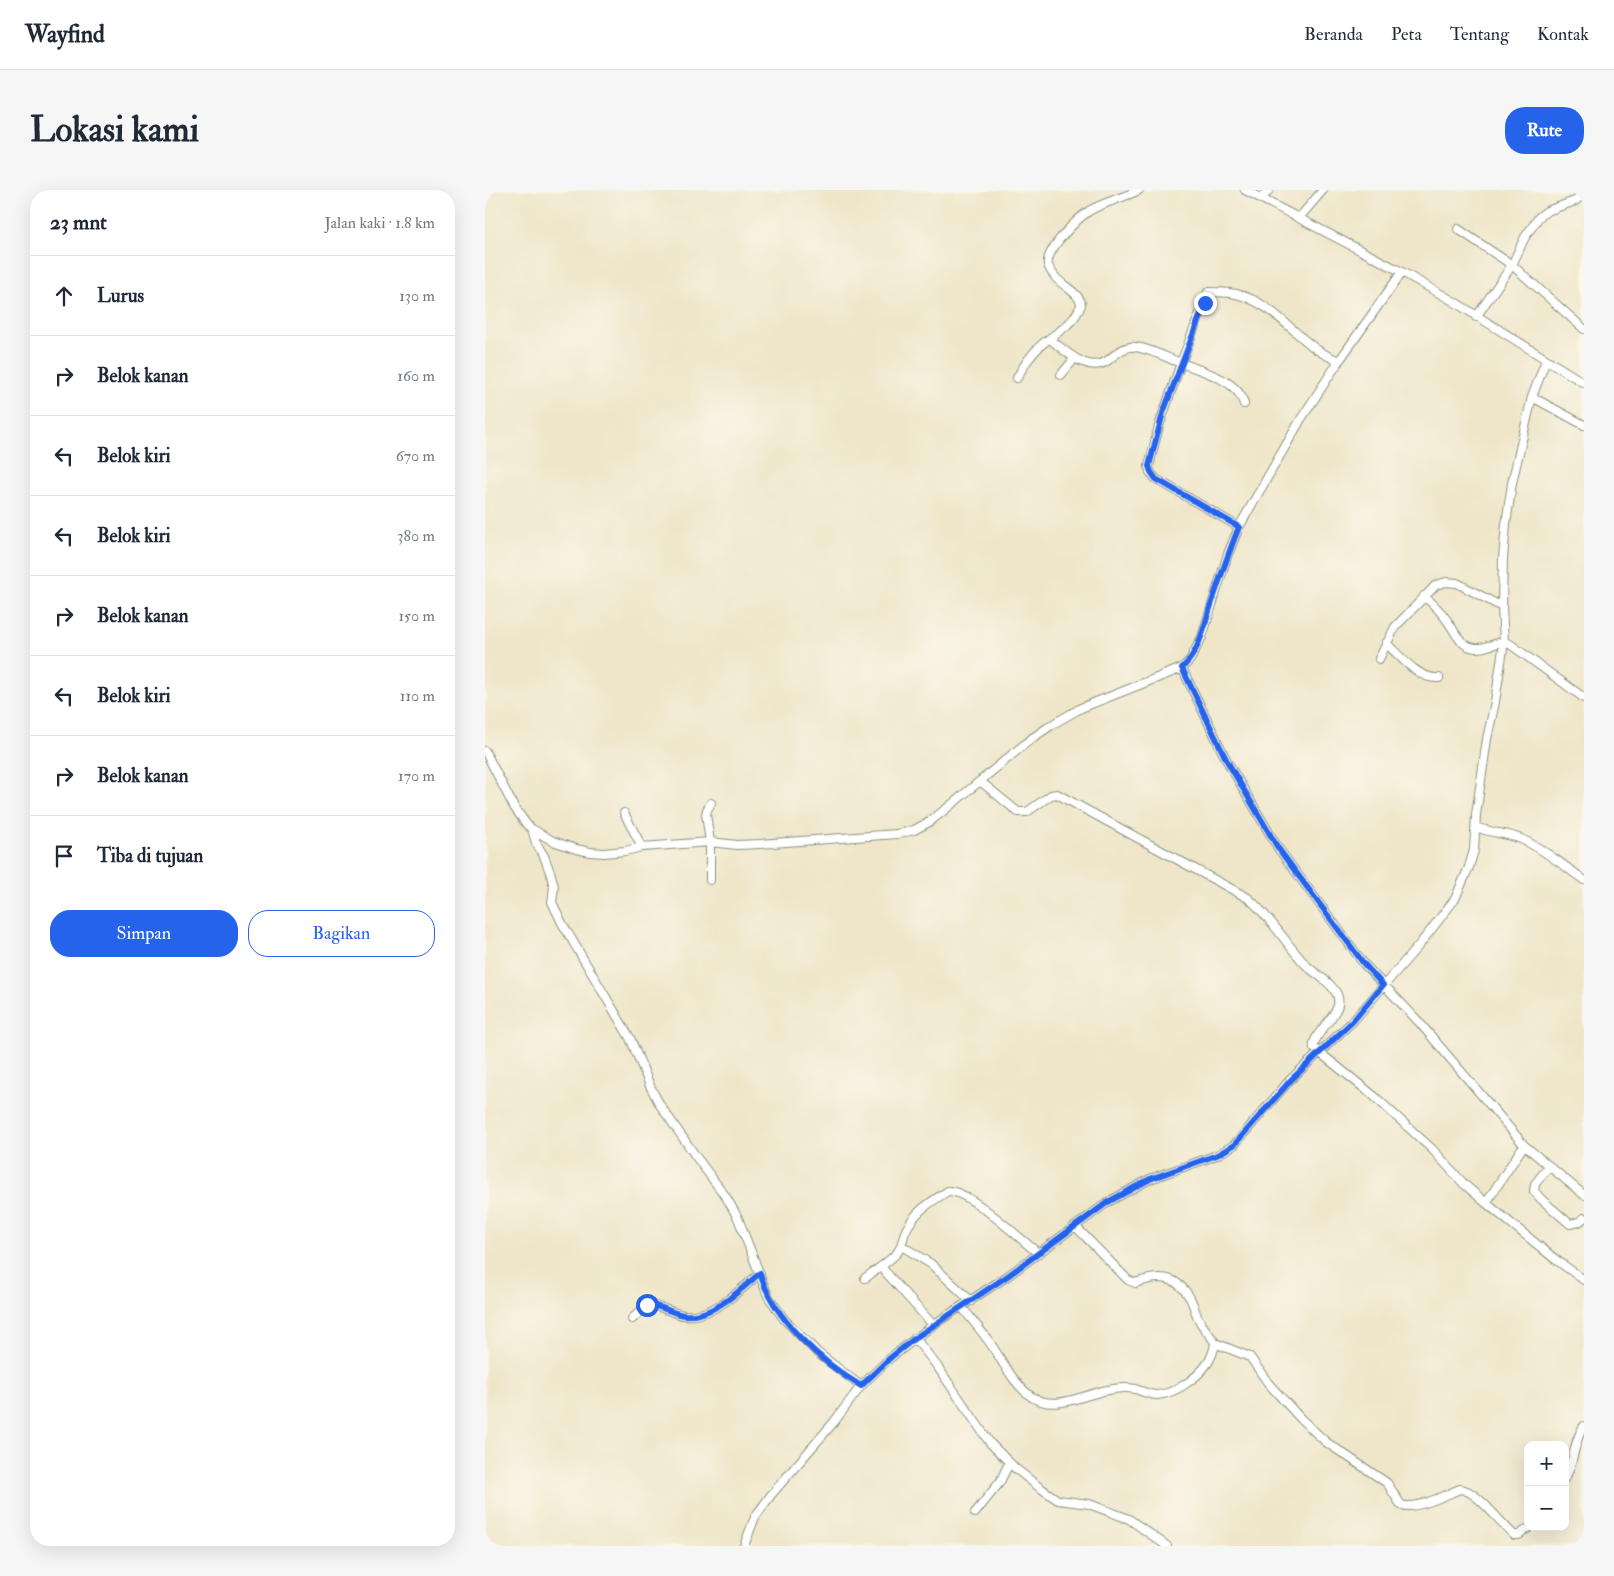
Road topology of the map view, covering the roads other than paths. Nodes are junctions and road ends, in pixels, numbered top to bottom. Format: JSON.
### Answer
{"nodes":[{"id":1,"x":1139,"y":190,"type":"edge"},
{"id":2,"x":1245,"y":190,"type":"edge"},
{"id":3,"x":1269,"y":190,"type":"edge"},
{"id":4,"x":1323,"y":190,"type":"edge"},
{"id":5,"x":1584,"y":194,"type":"edge"},
{"id":6,"x":1261,"y":199,"type":"junction"},
{"id":7,"x":1299,"y":218,"type":"junction"},
{"id":8,"x":1458,"y":229,"type":"dead end"},
{"id":9,"x":1512,"y":265,"type":"junction"},
{"id":10,"x":1402,"y":272,"type":"junction"},
{"id":11,"x":1476,"y":316,"type":"junction"},
{"id":12,"x":1584,"y":329,"type":"edge"},
{"id":13,"x":1049,"y":339,"type":"junction"},
{"id":14,"x":1075,"y":358,"type":"junction"},
{"id":15,"x":1547,"y":360,"type":"junction"},
{"id":16,"x":1339,"y":361,"type":"junction"},
{"id":17,"x":1181,"y":363,"type":"junction"},
{"id":18,"x":1061,"y":375,"type":"dead end"},
{"id":19,"x":1017,"y":378,"type":"dead end"},
{"id":20,"x":1584,"y":383,"type":"edge"},
{"id":21,"x":1532,"y":397,"type":"junction"},
{"id":22,"x":1244,"y":404,"type":"dead end"},
{"id":23,"x":1584,"y":424,"type":"edge"},
{"id":24,"x":1239,"y":527,"type":"junction"},
{"id":25,"x":1424,"y":596,"type":"junction"},
{"id":26,"x":1502,"y":607,"type":"junction"},
{"id":27,"x":1504,"y":642,"type":"junction"},
{"id":28,"x":1386,"y":643,"type":"junction"},
{"id":29,"x":1379,"y":659,"type":"dead end"},
{"id":30,"x":1182,"y":668,"type":"junction"},
{"id":31,"x":1439,"y":678,"type":"dead end"},
{"id":32,"x":1584,"y":698,"type":"edge"},
{"id":33,"x":485,"y":750,"type":"edge"},
{"id":34,"x":980,"y":781,"type":"junction"},
{"id":35,"x":711,"y":803,"type":"dead end"},
{"id":36,"x":624,"y":814,"type":"dead end"},
{"id":37,"x":1475,"y":827,"type":"junction"},
{"id":38,"x":532,"y":829,"type":"junction"},
{"id":39,"x":710,"y":842,"type":"junction"},
{"id":40,"x":642,"y":847,"type":"junction"},
{"id":41,"x":709,"y":880,"type":"dead end"},
{"id":42,"x":1584,"y":880,"type":"edge"},
{"id":43,"x":1383,"y":985,"type":"junction"},
{"id":44,"x":1319,"y":1053,"type":"junction"},
{"id":45,"x":1523,"y":1145,"type":"junction"},
{"id":46,"x":1549,"y":1166,"type":"junction"},
{"id":47,"x":1584,"y":1195,"type":"edge"},
{"id":48,"x":1486,"y":1202,"type":"junction"},
{"id":49,"x":1584,"y":1218,"type":"edge"},
{"id":50,"x":1076,"y":1227,"type":"junction"},
{"id":51,"x":902,"y":1246,"type":"junction"},
{"id":52,"x":1038,"y":1253,"type":"junction"},
{"id":53,"x":881,"y":1267,"type":"junction"},
{"id":54,"x":760,"y":1273,"type":"junction"},
{"id":55,"x":865,"y":1278,"type":"dead end"},
{"id":56,"x":1584,"y":1280,"type":"edge"},
{"id":57,"x":971,"y":1301,"type":"junction"},
{"id":58,"x":962,"y":1307,"type":"junction"},
{"id":59,"x":632,"y":1319,"type":"dead end"},
{"id":60,"x":933,"y":1326,"type":"junction"},
{"id":61,"x":915,"y":1338,"type":"junction"},
{"id":62,"x":1215,"y":1342,"type":"junction"},
{"id":63,"x":861,"y":1386,"type":"junction"},
{"id":64,"x":1584,"y":1426,"type":"edge"},
{"id":65,"x":1009,"y":1463,"type":"junction"},
{"id":66,"x":1569,"y":1471,"type":"edge"},
{"id":67,"x":975,"y":1513,"type":"dead end"},
{"id":68,"x":1524,"y":1531,"type":"edge"},
{"id":69,"x":744,"y":1546,"type":"edge"},
{"id":70,"x":1167,"y":1546,"type":"edge"}],
"edges":[{"from":1,"to":13,"type":"street"},
{"from":2,"to":6,"type":"street"},
{"from":3,"to":6,"type":"street"},
{"from":4,"to":7,"type":"street"},
{"from":5,"to":9,"type":"street"},
{"from":6,"to":7,"type":"street"},
{"from":7,"to":10,"type":"street"},
{"from":8,"to":9,"type":"street"},
{"from":9,"to":11,"type":"street"},
{"from":9,"to":12,"type":"street"},
{"from":10,"to":11,"type":"street"},
{"from":10,"to":16,"type":"street"},
{"from":11,"to":15,"type":"street"},
{"from":13,"to":14,"type":"street"},
{"from":13,"to":19,"type":"street"},
{"from":14,"to":17,"type":"street"},
{"from":14,"to":18,"type":"street"},
{"from":15,"to":20,"type":"street"},
{"from":15,"to":21,"type":"street"},
{"from":16,"to":17,"type":"street"},
{"from":16,"to":24,"type":"street"},
{"from":17,"to":22,"type":"street"},
{"from":17,"to":24,"type":"street"},
{"from":21,"to":23,"type":"street"},
{"from":21,"to":26,"type":"street"},
{"from":24,"to":30,"type":"street"},
{"from":25,"to":26,"type":"street"},
{"from":25,"to":27,"type":"street"},
{"from":25,"to":28,"type":"street"},
{"from":26,"to":27,"type":"street"},
{"from":27,"to":32,"type":"street"},
{"from":27,"to":37,"type":"street"},
{"from":28,"to":29,"type":"street"},
{"from":28,"to":31,"type":"street"},
{"from":30,"to":34,"type":"street"},
{"from":30,"to":43,"type":"street"},
{"from":33,"to":38,"type":"street"},
{"from":34,"to":39,"type":"street"},
{"from":34,"to":44,"type":"street"},
{"from":35,"to":39,"type":"street"},
{"from":36,"to":40,"type":"street"},
{"from":37,"to":42,"type":"street"},
{"from":37,"to":43,"type":"street"},
{"from":38,"to":40,"type":"street"},
{"from":38,"to":54,"type":"street"},
{"from":39,"to":40,"type":"street"},
{"from":39,"to":41,"type":"street"},
{"from":43,"to":44,"type":"street"},
{"from":43,"to":45,"type":"street"},
{"from":44,"to":48,"type":"street"},
{"from":44,"to":50,"type":"street"},
{"from":45,"to":46,"type":"street"},
{"from":45,"to":48,"type":"street"},
{"from":46,"to":47,"type":"street"},
{"from":46,"to":49,"type":"street"},
{"from":48,"to":56,"type":"street"},
{"from":50,"to":52,"type":"street"},
{"from":50,"to":62,"type":"street"},
{"from":51,"to":52,"type":"street"},
{"from":51,"to":53,"type":"street"},
{"from":51,"to":57,"type":"street"},
{"from":52,"to":57,"type":"street"},
{"from":53,"to":55,"type":"street"},
{"from":53,"to":60,"type":"street"},
{"from":54,"to":59,"type":"street"},
{"from":54,"to":63,"type":"street"},
{"from":57,"to":58,"type":"street"},
{"from":58,"to":60,"type":"street"},
{"from":58,"to":62,"type":"street"},
{"from":60,"to":61,"type":"street"},
{"from":61,"to":63,"type":"street"},
{"from":61,"to":65,"type":"street"},
{"from":62,"to":68,"type":"street"},
{"from":63,"to":69,"type":"street"},
{"from":64,"to":66,"type":"street"},
{"from":65,"to":67,"type":"street"},
{"from":65,"to":70,"type":"street"}]}
